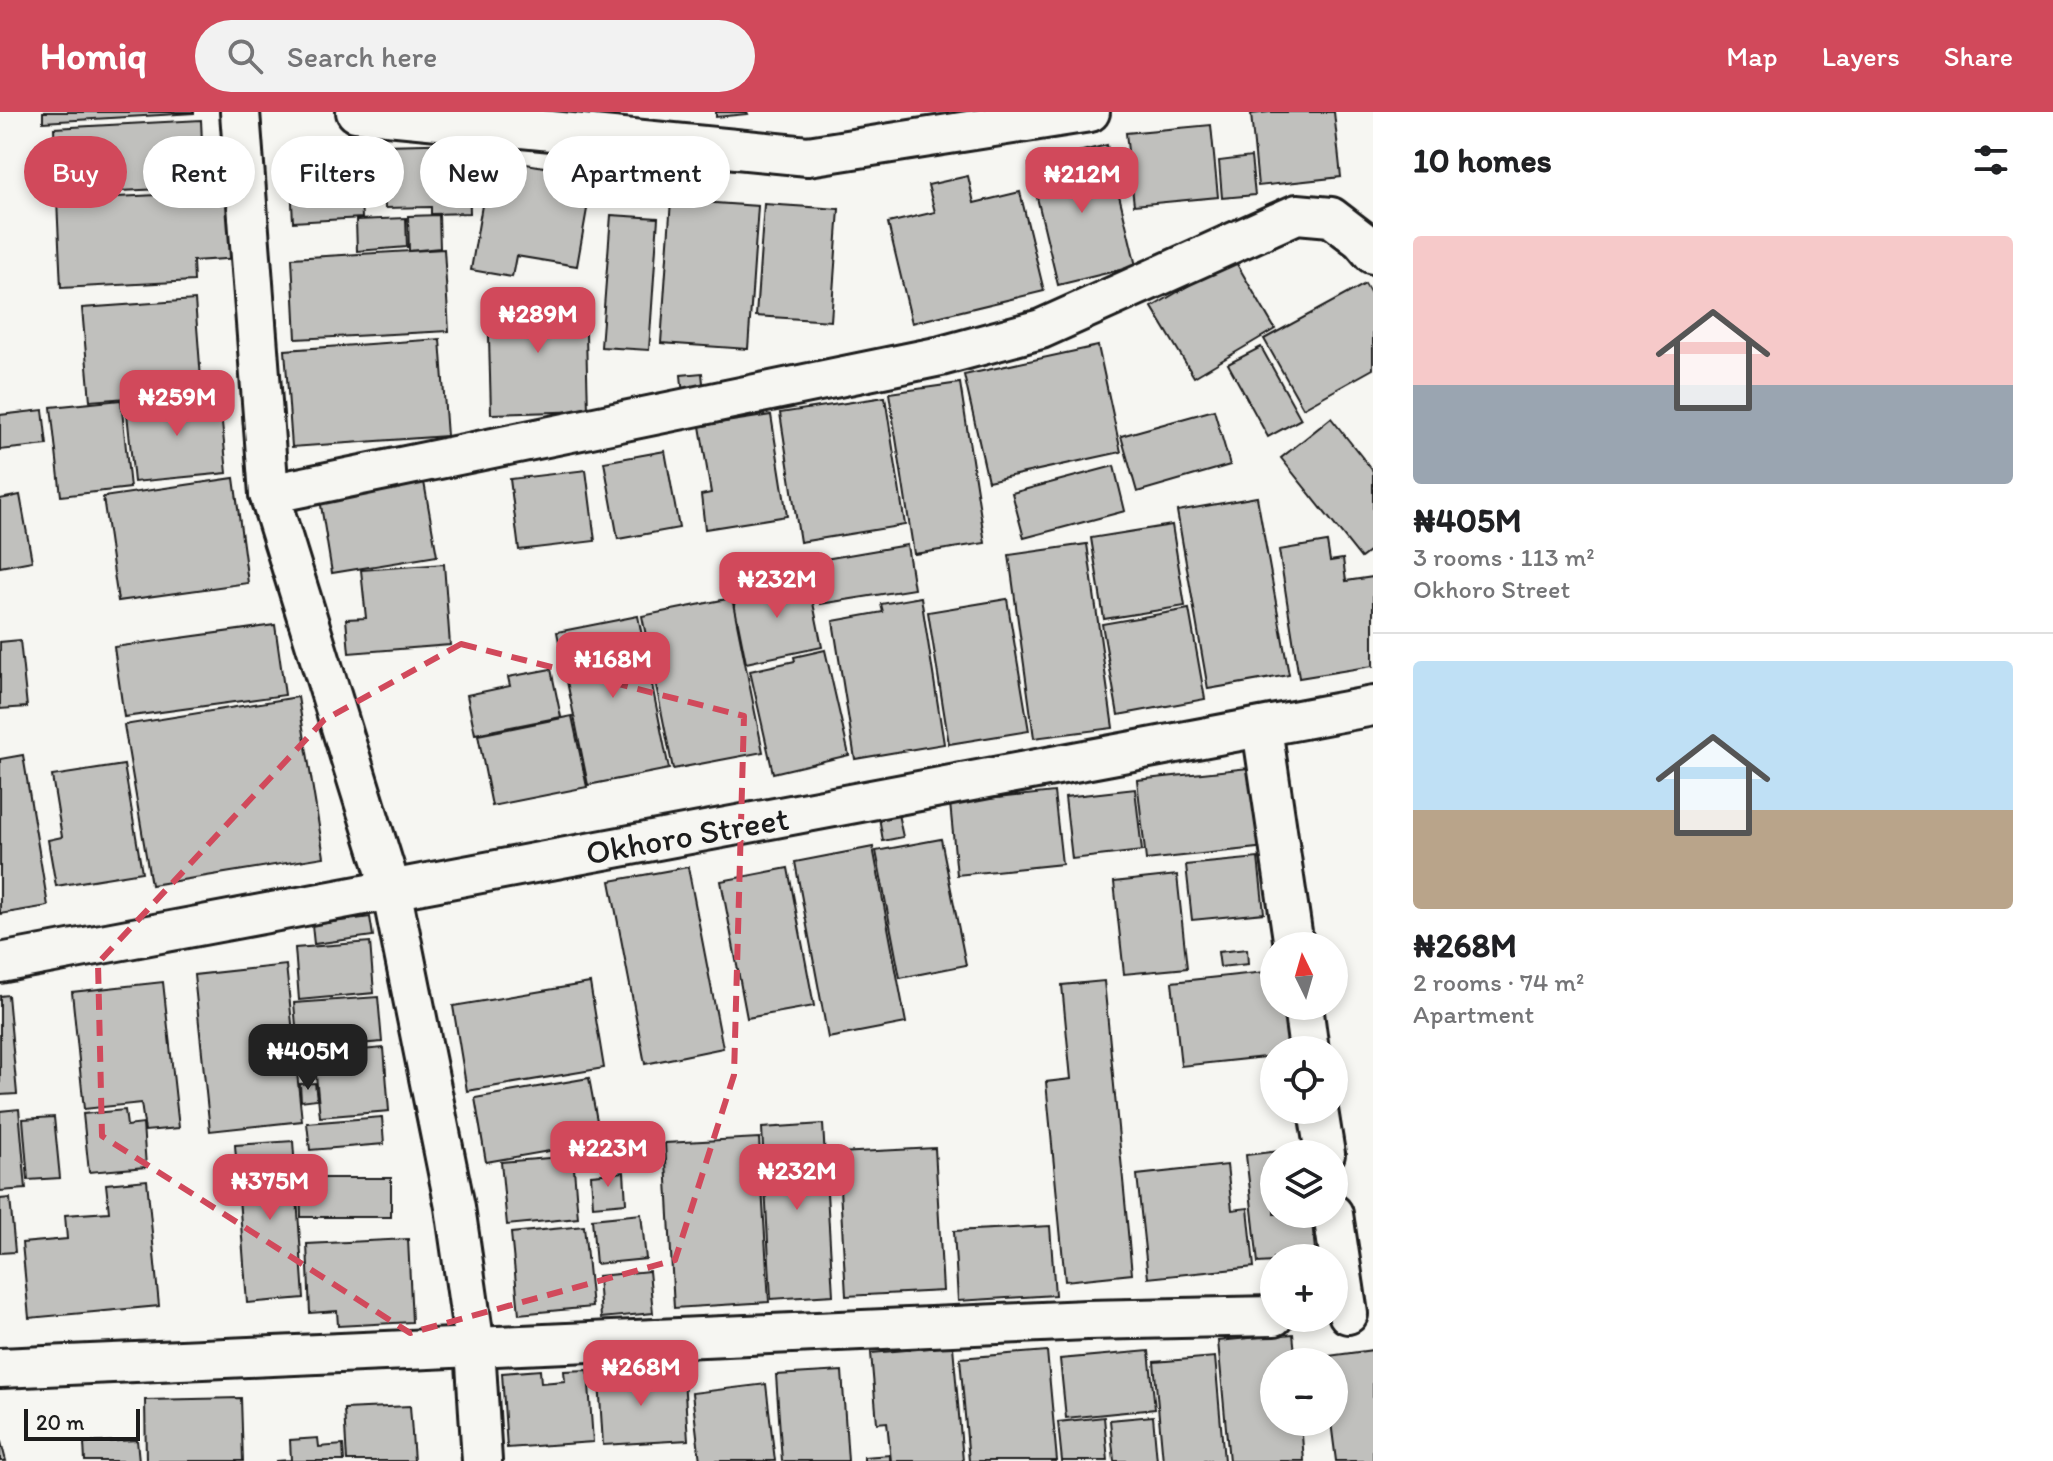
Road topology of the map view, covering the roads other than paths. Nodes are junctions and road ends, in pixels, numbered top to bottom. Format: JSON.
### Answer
{"nodes":[{"id":1,"x":240,"y":112,"type":"edge"},
{"id":2,"x":356,"y":112,"type":"edge"},
{"id":3,"x":1090,"y":112,"type":"edge"},
{"id":4,"x":1373,"y":254,"type":"edge"},
{"id":5,"x":269,"y":494,"type":"junction"},
{"id":6,"x":1373,"y":706,"type":"edge"},
{"id":7,"x":1262,"y":728,"type":"junction"},
{"id":8,"x":391,"y":889,"type":"junction"},
{"id":9,"x":1292,"y":932,"type":"edge"},
{"id":10,"x":0,"y":963,"type":"edge"},
{"id":11,"x":1336,"y":1228,"type":"edge"},
{"id":12,"x":1352,"y":1315,"type":"edge"},
{"id":13,"x":1260,"y":1316,"type":"edge"},
{"id":14,"x":475,"y":1347,"type":"junction"},
{"id":15,"x":0,"y":1368,"type":"edge"},
{"id":16,"x":482,"y":1461,"type":"edge"}],
"edges":[{"from":1,"to":5,"type":"street"},
{"from":2,"to":3,"type":"street"},
{"from":4,"to":5,"type":"street"},
{"from":5,"to":8,"type":"street"},
{"from":6,"to":7,"type":"street","name":"Okhoro Street"},
{"from":7,"to":8,"type":"street","name":"Okhoro Street"},
{"from":7,"to":9,"type":"street"},
{"from":8,"to":10,"type":"street","name":"Okhoro Street"},
{"from":8,"to":14,"type":"street"},
{"from":11,"to":12,"type":"street"},
{"from":13,"to":14,"type":"street"},
{"from":14,"to":15,"type":"street"},
{"from":14,"to":16,"type":"street"}]}
